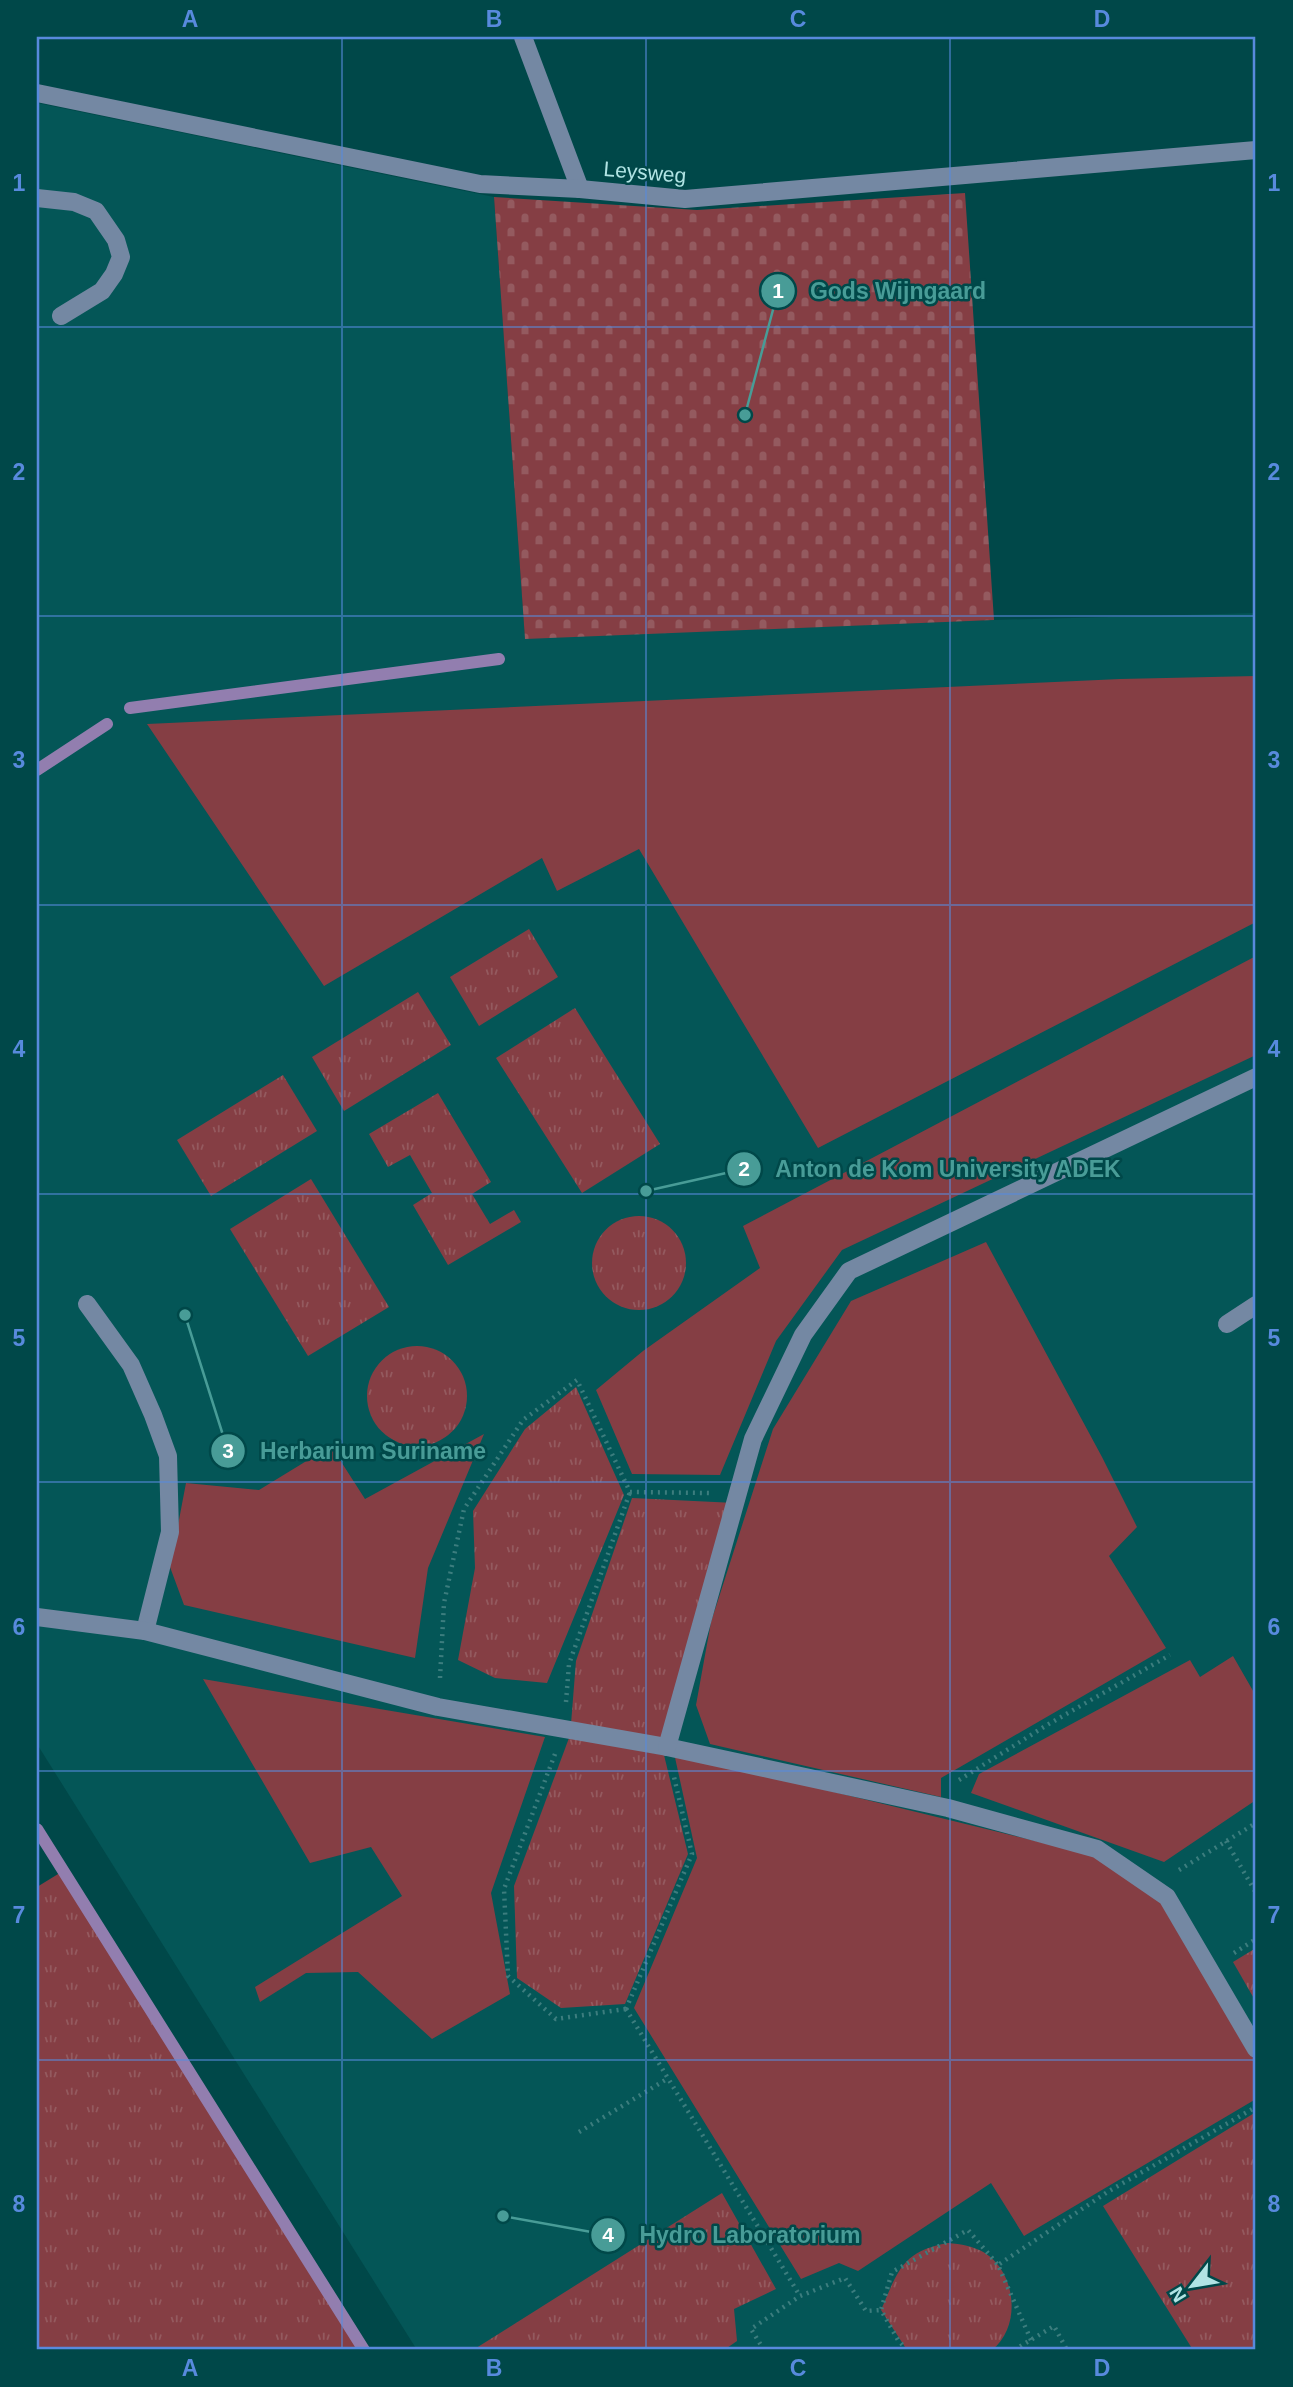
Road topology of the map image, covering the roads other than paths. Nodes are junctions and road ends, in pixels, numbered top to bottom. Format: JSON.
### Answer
{"nodes":[{"id":1,"x":523,"y":37,"type":"edge"},
{"id":2,"x":37,"y":93,"type":"edge"},
{"id":3,"x":1256,"y":150,"type":"edge"},
{"id":4,"x":580,"y":189,"type":"junction"},
{"id":5,"x":37,"y":198,"type":"edge"},
{"id":6,"x":61,"y":316,"type":"dead end"},
{"id":7,"x":1256,"y":1077,"type":"edge"},
{"id":8,"x":87,"y":1304,"type":"dead end"},
{"id":9,"x":1256,"y":1305,"type":"edge"},
{"id":10,"x":1227,"y":1324,"type":"dead end"},
{"id":11,"x":37,"y":1617,"type":"edge"},
{"id":12,"x":145,"y":1631,"type":"junction"},
{"id":13,"x":667,"y":1747,"type":"junction"},
{"id":14,"x":1256,"y":2049,"type":"edge"}],
"edges":[{"from":1,"to":4,"type":"street"},
{"from":2,"to":4,"type":"street","name":"Leysweg"},
{"from":3,"to":4,"type":"street","name":"Leysweg"},
{"from":5,"to":6,"type":"street"},
{"from":7,"to":13,"type":"street"},
{"from":8,"to":12,"type":"street"},
{"from":9,"to":10,"type":"street"},
{"from":11,"to":12,"type":"street"},
{"from":12,"to":13,"type":"street"},
{"from":13,"to":14,"type":"street"}]}
